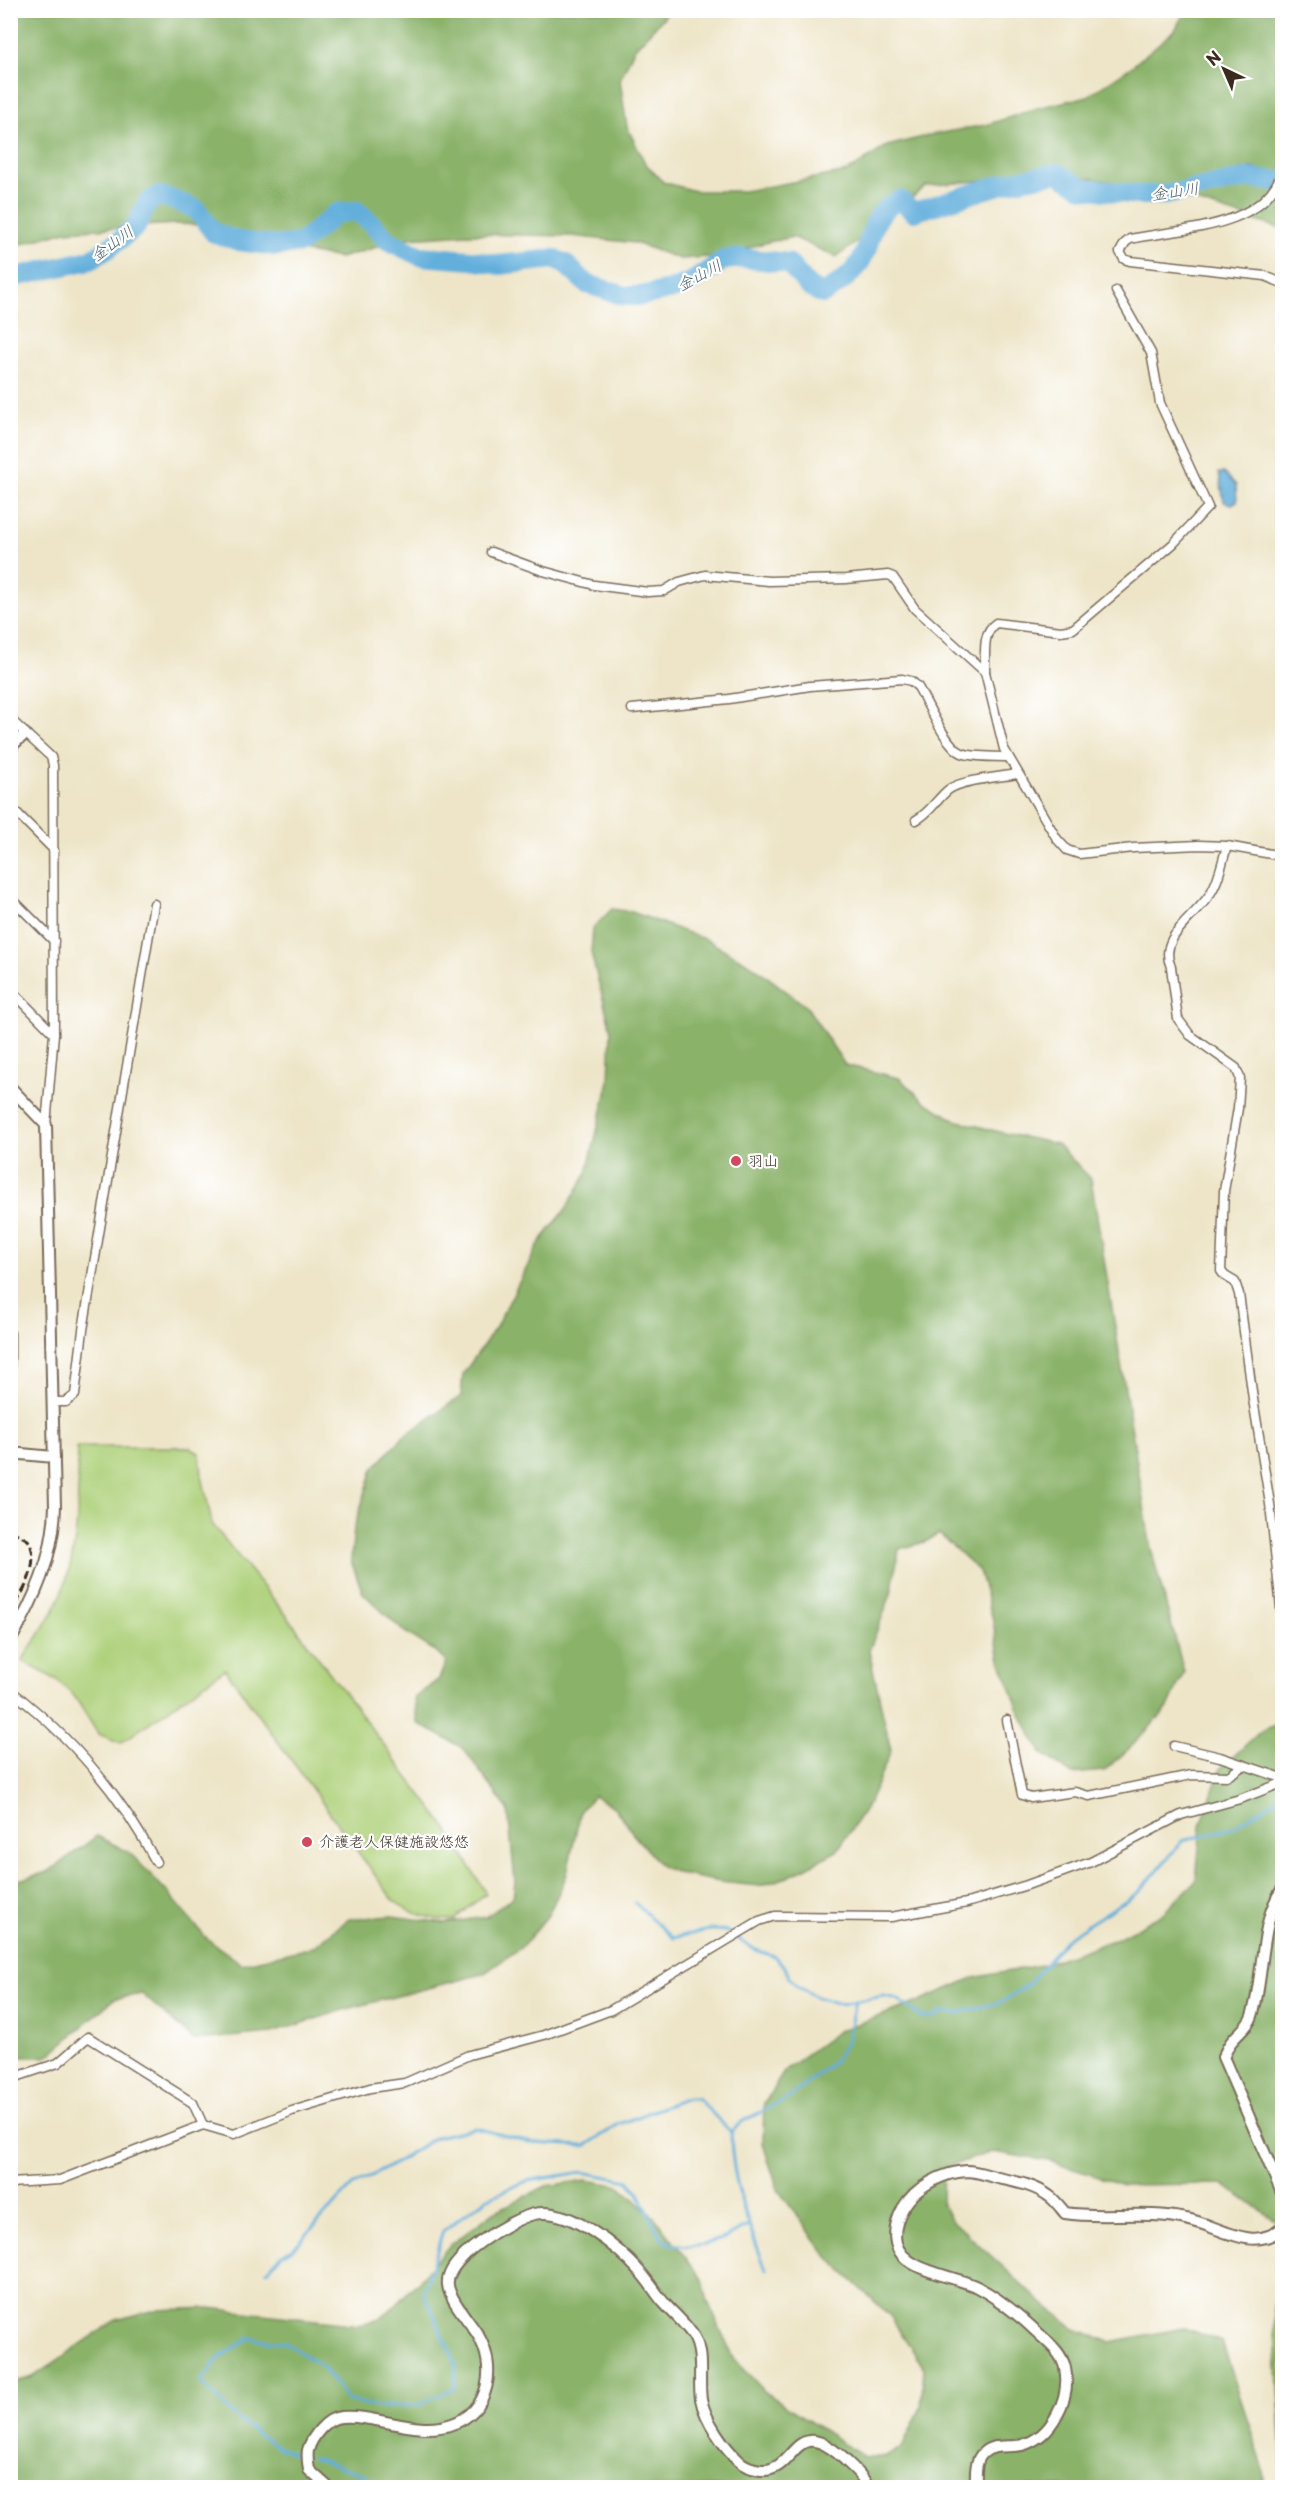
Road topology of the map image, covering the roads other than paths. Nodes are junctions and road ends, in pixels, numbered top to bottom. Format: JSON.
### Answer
{"nodes":[{"id":1,"x":1282,"y":172,"type":"edge"},
{"id":2,"x":1282,"y":283,"type":"edge"},
{"id":3,"x":1116,"y":291,"type":"dead end"},
{"id":4,"x":491,"y":552,"type":"dead end"},
{"id":5,"x":985,"y":672,"type":"junction"},
{"id":6,"x":632,"y":709,"type":"dead end"},
{"id":7,"x":10,"y":719,"type":"edge"},
{"id":8,"x":25,"y":734,"type":"junction"},
{"id":9,"x":10,"y":747,"type":"edge"},
{"id":10,"x":1008,"y":757,"type":"junction"},
{"id":11,"x":1018,"y":774,"type":"junction"},
{"id":12,"x":10,"y":806,"type":"edge"},
{"id":13,"x":916,"y":820,"type":"dead end"},
{"id":14,"x":1227,"y":846,"type":"junction"},
{"id":15,"x":54,"y":850,"type":"junction"},
{"id":16,"x":1282,"y":856,"type":"edge"},
{"id":17,"x":10,"y":897,"type":"edge"},
{"id":18,"x":154,"y":904,"type":"dead end"},
{"id":19,"x":54,"y":941,"type":"junction"},
{"id":20,"x":10,"y":989,"type":"edge"},
{"id":21,"x":54,"y":1034,"type":"junction"},
{"id":22,"x":10,"y":1087,"type":"edge"},
{"id":23,"x":46,"y":1125,"type":"junction"},
{"id":24,"x":10,"y":1333,"type":"edge"},
{"id":25,"x":11,"y":1366,"type":"edge"},
{"id":26,"x":10,"y":1402,"type":"edge"},
{"id":27,"x":51,"y":1402,"type":"junction"},
{"id":28,"x":10,"y":1453,"type":"edge"},
{"id":29,"x":54,"y":1457,"type":"junction"},
{"id":30,"x":1282,"y":1618,"type":"edge"},
{"id":31,"x":10,"y":1641,"type":"edge"},
{"id":32,"x":10,"y":1690,"type":"edge"},
{"id":33,"x":1007,"y":1720,"type":"dead end"},
{"id":34,"x":1174,"y":1746,"type":"dead end"},
{"id":35,"x":1243,"y":1766,"type":"junction"},
{"id":36,"x":1282,"y":1780,"type":"edge"},
{"id":37,"x":156,"y":1862,"type":"dead end"},
{"id":38,"x":1282,"y":1890,"type":"edge"},
{"id":39,"x":10,"y":2079,"type":"edge"},
{"id":40,"x":203,"y":2125,"type":"junction"},
{"id":41,"x":10,"y":2183,"type":"edge"},
{"id":42,"x":1282,"y":2193,"type":"edge"},
{"id":43,"x":1282,"y":2228,"type":"edge"},
{"id":44,"x":329,"y":2487,"type":"edge"},
{"id":45,"x":868,"y":2487,"type":"edge"},
{"id":46,"x":976,"y":2487,"type":"edge"}],
"edges":[{"from":1,"to":2,"type":"street"},
{"from":3,"to":5,"type":"street"},
{"from":4,"to":5,"type":"street"},
{"from":5,"to":10,"type":"street"},
{"from":6,"to":10,"type":"street"},
{"from":7,"to":8,"type":"street"},
{"from":8,"to":9,"type":"street"},
{"from":8,"to":15,"type":"street"},
{"from":10,"to":11,"type":"street"},
{"from":11,"to":13,"type":"street"},
{"from":11,"to":14,"type":"street"},
{"from":12,"to":15,"type":"street"},
{"from":14,"to":16,"type":"street"},
{"from":14,"to":30,"type":"street"},
{"from":15,"to":19,"type":"street"},
{"from":17,"to":19,"type":"street"},
{"from":18,"to":27,"type":"street"},
{"from":19,"to":21,"type":"street"},
{"from":20,"to":21,"type":"street"},
{"from":21,"to":23,"type":"street"},
{"from":22,"to":23,"type":"street"},
{"from":23,"to":27,"type":"street"},
{"from":24,"to":25,"type":"street"},
{"from":25,"to":26,"type":"street"},
{"from":27,"to":29,"type":"street"},
{"from":28,"to":29,"type":"street"},
{"from":29,"to":31,"type":"street"},
{"from":32,"to":37,"type":"street"},
{"from":33,"to":35,"type":"street"},
{"from":34,"to":35,"type":"street"},
{"from":35,"to":36,"type":"street"},
{"from":36,"to":40,"type":"street"},
{"from":38,"to":42,"type":"street"},
{"from":39,"to":40,"type":"street"},
{"from":40,"to":41,"type":"street"},
{"from":43,"to":46,"type":"street"},
{"from":44,"to":45,"type":"street"}]}
